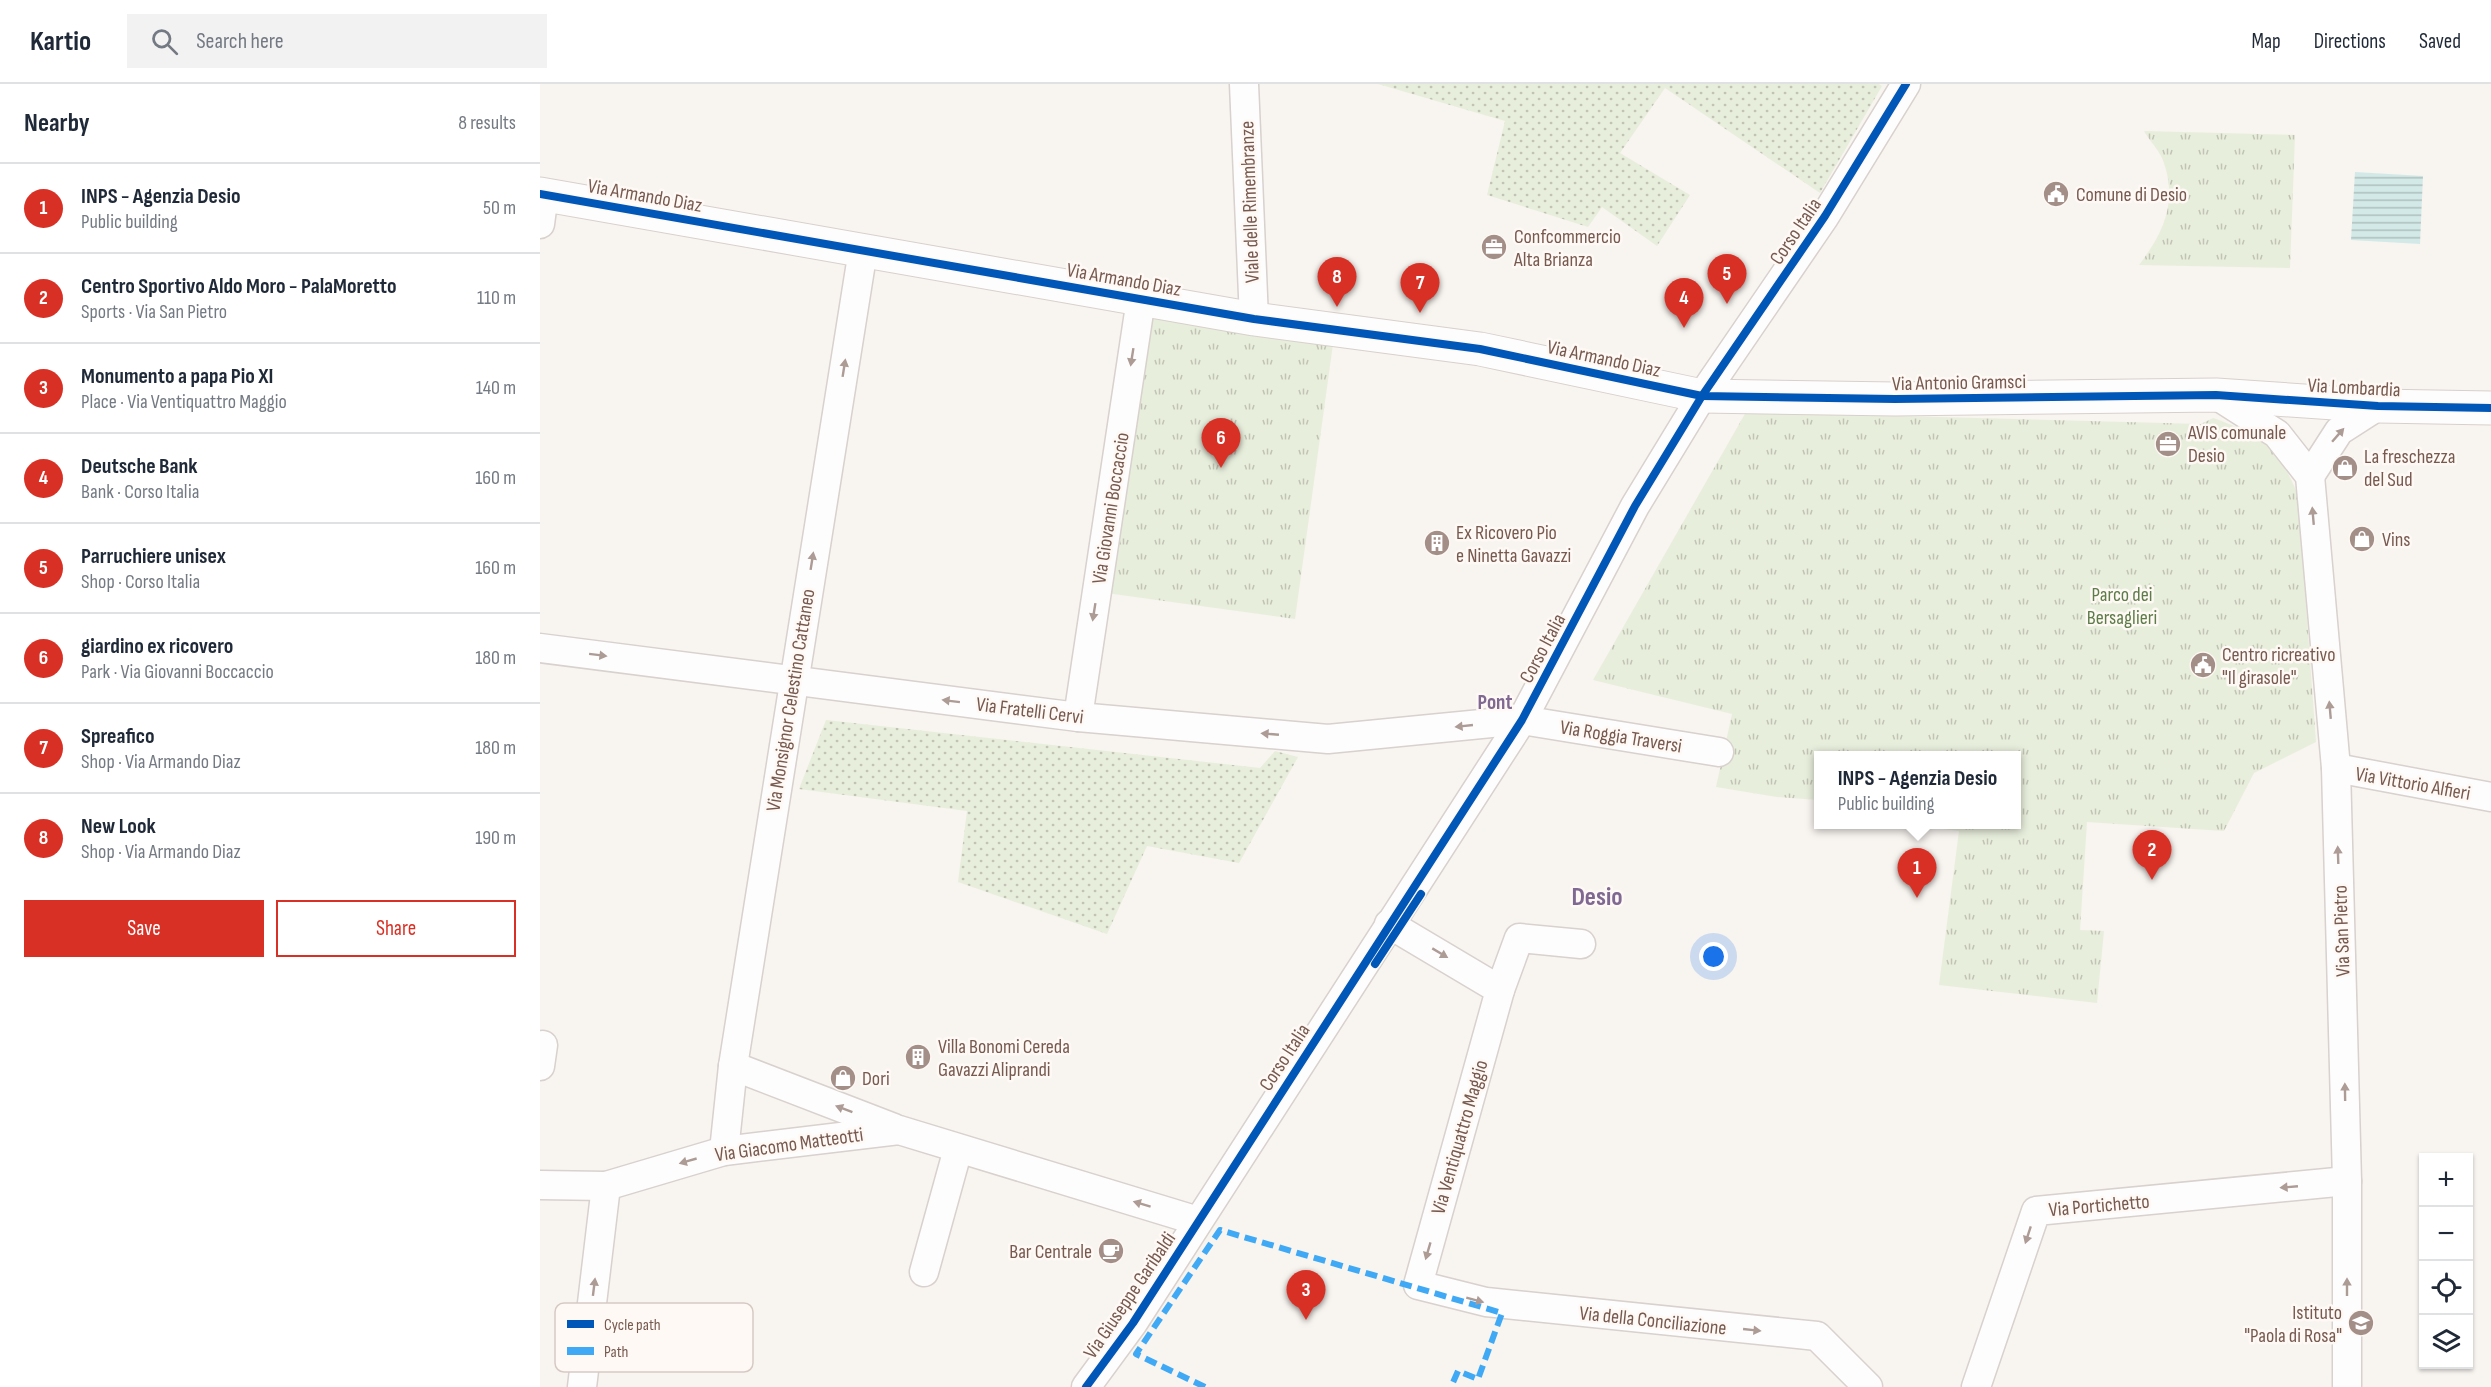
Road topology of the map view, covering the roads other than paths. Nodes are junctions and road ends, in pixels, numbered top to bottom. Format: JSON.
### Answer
{"nodes":[{"id":1,"x":1244,"y":84,"type":"edge"},
{"id":2,"x":1906,"y":84,"type":"edge"},
{"id":3,"x":541,"y":204,"type":"edge"},
{"id":4,"x":863,"y":250,"type":"junction"},
{"id":5,"x":1141,"y":299,"type":"junction"},
{"id":6,"x":1254,"y":319,"type":"junction"},
{"id":7,"x":2216,"y":395,"type":"junction"},
{"id":8,"x":1702,"y":396,"type":"junction"},
{"id":9,"x":2378,"y":406,"type":"junction"},
{"id":10,"x":2491,"y":408,"type":"edge"},
{"id":11,"x":2310,"y":476,"type":"junction"},
{"id":12,"x":540,"y":648,"type":"edge"},
{"id":13,"x":793,"y":680,"type":"junction"},
{"id":14,"x":1078,"y":717,"type":"junction"},
{"id":15,"x":1522,"y":720,"type":"junction"},
{"id":16,"x":1719,"y":752,"type":"dead end"},
{"id":17,"x":2336,"y":768,"type":"junction"},
{"id":18,"x":2491,"y":797,"type":"edge"},
{"id":19,"x":1389,"y":924,"type":"junction"},
{"id":20,"x":1581,"y":944,"type":"dead end"},
{"id":21,"x":1500,"y":990,"type":"junction"},
{"id":22,"x":733,"y":1066,"type":"junction"},
{"id":23,"x":899,"y":1130,"type":"junction"},
{"id":24,"x":958,"y":1149,"type":"junction"},
{"id":25,"x":724,"y":1151,"type":"junction"},
{"id":26,"x":2347,"y":1181,"type":"junction"},
{"id":27,"x":540,"y":1185,"type":"edge"},
{"id":28,"x":606,"y":1186,"type":"junction"},
{"id":29,"x":1198,"y":1221,"type":"junction"},
{"id":30,"x":924,"y":1272,"type":"dead end"},
{"id":31,"x":1418,"y":1285,"type":"joint"},
{"id":32,"x":592,"y":1303,"type":"edge"},
{"id":33,"x":584,"y":1372,"type":"edge"},
{"id":34,"x":582,"y":1387,"type":"edge"},
{"id":35,"x":1086,"y":1387,"type":"edge"},
{"id":36,"x":1868,"y":1387,"type":"edge"},
{"id":37,"x":1977,"y":1387,"type":"edge"},
{"id":38,"x":2347,"y":1387,"type":"edge"}],
"edges":[{"from":1,"to":6,"type":"street","name":"Viale delle Rimembranze"},
{"from":2,"to":8,"type":"street","name":"Corso Italia"},
{"from":3,"to":4,"type":"street","name":"Via Armando Diaz"},
{"from":4,"to":5,"type":"street","name":"Via Armando Diaz"},
{"from":13,"to":4,"type":"street","name":"Via Monsignor Celestino Cattaneo","one_way":true},
{"from":5,"to":6,"type":"street","name":"Via Armando Diaz"},
{"from":5,"to":14,"type":"street","name":"Via Giovanni Boccaccio","one_way":true},
{"from":6,"to":8,"type":"street","name":"Via Armando Diaz"},
{"from":7,"to":8,"type":"street","name":"Via Antonio Gramsci"},
{"from":7,"to":9,"type":"street","name":"Via Lombardia"},
{"from":7,"to":11,"type":"street"},
{"from":8,"to":15,"type":"street","name":"Corso Italia"},
{"from":9,"to":10,"type":"street","name":"Via Lombardia"},
{"from":11,"to":9,"type":"street","one_way":true},
{"from":17,"to":11,"type":"street","name":"Via San Pietro","one_way":true},
{"from":12,"to":13,"type":"street","name":"Via Fratelli Cervi","one_way":true},
{"from":14,"to":13,"type":"street","name":"Via Fratelli Cervi","one_way":true},
{"from":13,"to":22,"type":"street","name":"Via Monsignor Celestino Cattaneo"},
{"from":15,"to":14,"type":"street","name":"Via Fratelli Cervi","one_way":true},
{"from":15,"to":16,"type":"street","name":"Via Roggia Traversi"},
{"from":15,"to":19,"type":"street","name":"Corso Italia"},
{"from":17,"to":18,"type":"street","name":"Via Vittorio Alfieri"},
{"from":26,"to":17,"type":"street","name":"Via San Pietro","one_way":true},
{"from":19,"to":21,"type":"street","one_way":true},
{"from":19,"to":29,"type":"street","name":"Corso Italia"},
{"from":20,"to":21,"type":"street","name":"Via Ventiquattro Maggio"},
{"from":21,"to":31,"type":"street","name":"Via Ventiquattro Maggio","one_way":true},
{"from":23,"to":22,"type":"street","name":"Via Giacomo Matteotti","one_way":true},
{"from":22,"to":25,"type":"street","name":"Via Monsignor Celestino Cattaneo"},
{"from":23,"to":24,"type":"street","name":"Via Giacomo Matteotti"},
{"from":23,"to":25,"type":"street","name":"Via Giacomo Matteotti"},
{"from":29,"to":24,"type":"street","name":"Via Giacomo Matteotti","one_way":true},
{"from":24,"to":30,"type":"street"},
{"from":25,"to":28,"type":"street","name":"Via Giacomo Matteotti","one_way":true},
{"from":26,"to":37,"type":"street","name":"Via Portichetto","one_way":true},
{"from":38,"to":26,"type":"street","name":"Via San Pietro","one_way":true},
{"from":27,"to":28,"type":"street","name":"Via Giacomo Matteotti"},
{"from":32,"to":28,"type":"street","one_way":true},
{"from":29,"to":35,"type":"street","name":"Via Giuseppe Garibaldi"},
{"from":31,"to":36,"type":"street","name":"Via della Conciliazione","one_way":true},
{"from":34,"to":33,"type":"street","one_way":true}]}
